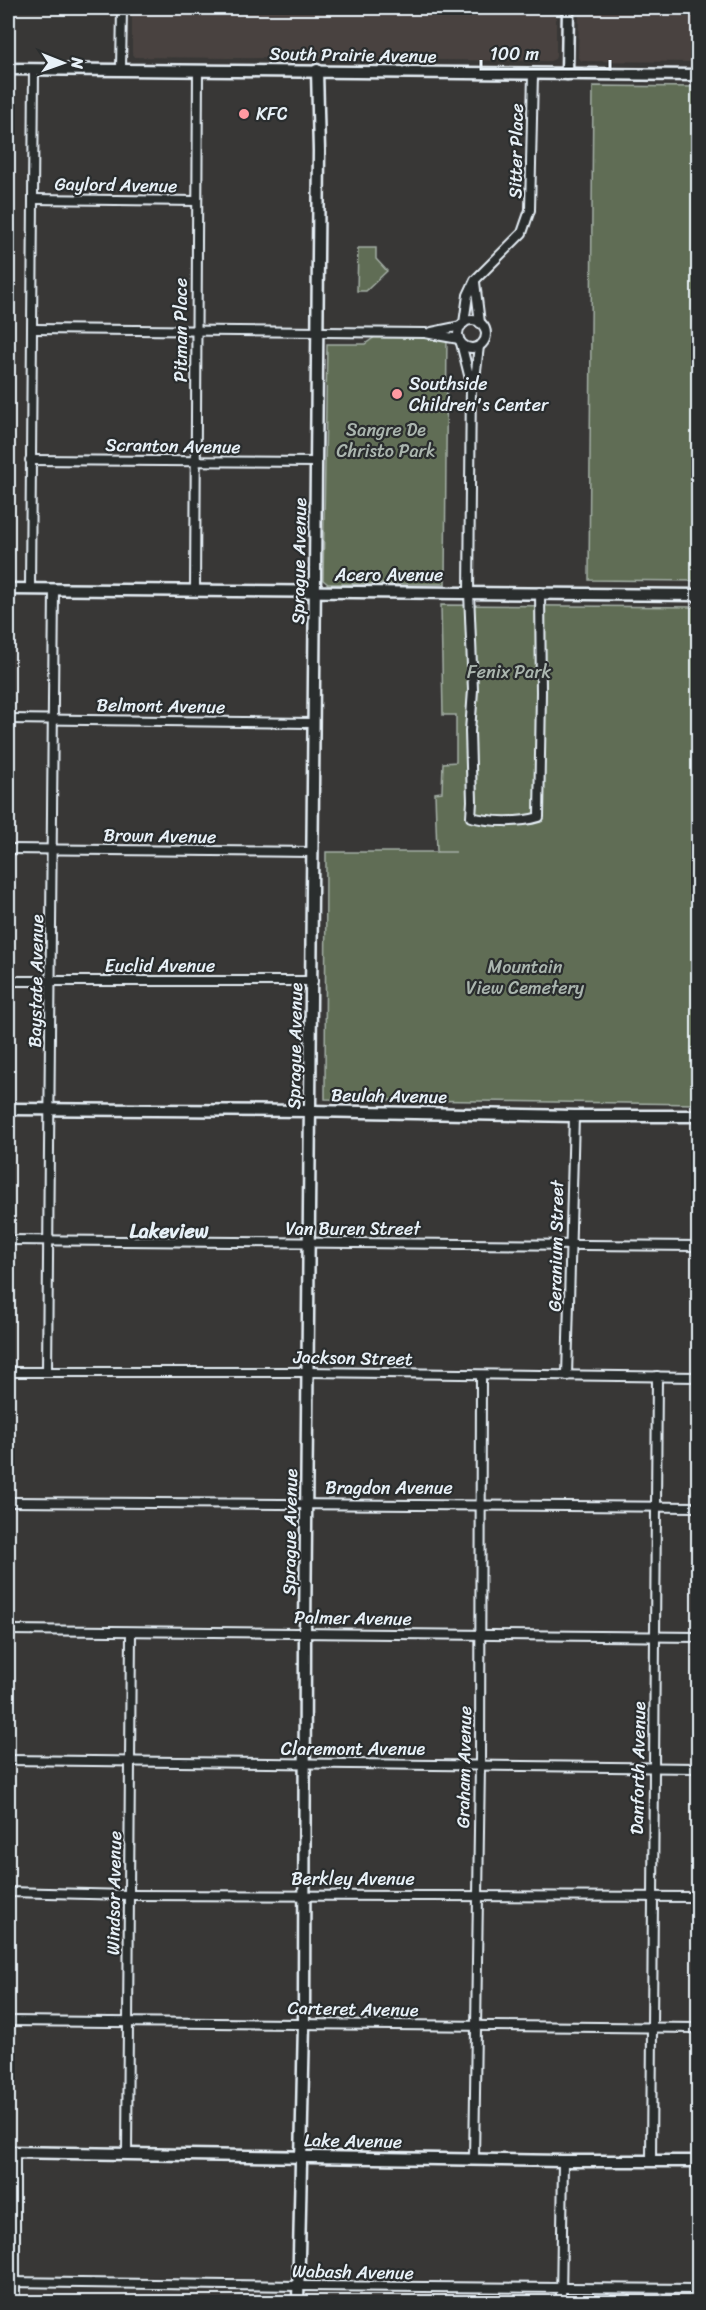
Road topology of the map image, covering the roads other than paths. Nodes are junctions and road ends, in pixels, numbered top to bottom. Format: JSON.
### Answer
{"nodes":[{"id":1,"x":122,"y":8,"type":"edge"},
{"id":2,"x":568,"y":8,"type":"edge"},
{"id":3,"x":8,"y":69,"type":"edge"},
{"id":4,"x":34,"y":69,"type":"junction"},
{"id":5,"x":121,"y":69,"type":"junction"},
{"id":6,"x":198,"y":70,"type":"junction"},
{"id":7,"x":316,"y":70,"type":"junction"},
{"id":8,"x":533,"y":73,"type":"junction"},
{"id":9,"x":567,"y":74,"type":"junction"},
{"id":10,"x":699,"y":75,"type":"edge"},
{"id":11,"x":34,"y":199,"type":"junction"},
{"id":12,"x":197,"y":201,"type":"junction"},
{"id":13,"x":474,"y":280,"type":"junction"},
{"id":14,"x":480,"y":323,"type":"junction"},
{"id":15,"x":463,"y":324,"type":"junction"},
{"id":16,"x":33,"y":329,"type":"junction"},
{"id":17,"x":196,"y":330,"type":"junction"},
{"id":18,"x":317,"y":332,"type":"junction"},
{"id":19,"x":425,"y":333,"type":"junction"},
{"id":20,"x":460,"y":340,"type":"junction"},
{"id":21,"x":479,"y":346,"type":"junction"},
{"id":22,"x":471,"y":383,"type":"junction"},
{"id":23,"x":30,"y":459,"type":"junction"},
{"id":24,"x":196,"y":462,"type":"junction"},
{"id":25,"x":316,"y":462,"type":"junction"},
{"id":26,"x":8,"y":589,"type":"edge"},
{"id":27,"x":30,"y":589,"type":"junction"},
{"id":28,"x":54,"y":589,"type":"junction"},
{"id":29,"x":195,"y":590,"type":"junction"},
{"id":30,"x":315,"y":592,"type":"junction"},
{"id":31,"x":469,"y":592,"type":"junction"},
{"id":32,"x":540,"y":592,"type":"junction"},
{"id":33,"x":699,"y":595,"type":"edge"},
{"id":34,"x":8,"y":719,"type":"edge"},
{"id":35,"x":53,"y":720,"type":"junction"},
{"id":36,"x":314,"y":723,"type":"junction"},
{"id":37,"x":8,"y":849,"type":"edge"},
{"id":38,"x":52,"y":849,"type":"junction"},
{"id":39,"x":313,"y":852,"type":"junction"},
{"id":40,"x":8,"y":981,"type":"edge"},
{"id":41,"x":52,"y":981,"type":"junction"},
{"id":42,"x":313,"y":981,"type":"junction"},
{"id":43,"x":8,"y":1109,"type":"edge"},
{"id":44,"x":49,"y":1110,"type":"junction"},
{"id":45,"x":311,"y":1111,"type":"junction"},
{"id":46,"x":574,"y":1116,"type":"junction"},
{"id":47,"x":699,"y":1116,"type":"edge"},
{"id":48,"x":8,"y":1240,"type":"edge"},
{"id":49,"x":49,"y":1241,"type":"junction"},
{"id":50,"x":309,"y":1244,"type":"junction"},
{"id":51,"x":571,"y":1244,"type":"junction"},
{"id":52,"x":699,"y":1246,"type":"edge"},
{"id":53,"x":8,"y":1372,"type":"edge"},
{"id":54,"x":47,"y":1372,"type":"junction"},
{"id":55,"x":308,"y":1372,"type":"junction"},
{"id":56,"x":481,"y":1376,"type":"junction"},
{"id":57,"x":567,"y":1376,"type":"junction"},
{"id":58,"x":657,"y":1376,"type":"junction"},
{"id":59,"x":699,"y":1377,"type":"edge"},
{"id":60,"x":8,"y":1502,"type":"edge"},
{"id":61,"x":307,"y":1503,"type":"junction"},
{"id":62,"x":480,"y":1504,"type":"junction"},
{"id":63,"x":657,"y":1506,"type":"junction"},
{"id":64,"x":699,"y":1507,"type":"edge"},
{"id":65,"x":8,"y":1630,"type":"edge"},
{"id":66,"x":131,"y":1632,"type":"junction"},
{"id":67,"x":305,"y":1633,"type":"junction"},
{"id":68,"x":480,"y":1635,"type":"junction"},
{"id":69,"x":656,"y":1636,"type":"junction"},
{"id":70,"x":699,"y":1637,"type":"edge"},
{"id":71,"x":8,"y":1760,"type":"edge"},
{"id":72,"x":132,"y":1761,"type":"junction"},
{"id":73,"x":305,"y":1764,"type":"junction"},
{"id":74,"x":480,"y":1764,"type":"junction"},
{"id":75,"x":653,"y":1768,"type":"junction"},
{"id":76,"x":699,"y":1768,"type":"edge"},
{"id":77,"x":8,"y":1892,"type":"edge"},
{"id":78,"x":304,"y":1894,"type":"junction"},
{"id":79,"x":477,"y":1894,"type":"junction"},
{"id":80,"x":128,"y":1895,"type":"junction"},
{"id":81,"x":652,"y":1895,"type":"junction"},
{"id":82,"x":699,"y":1897,"type":"edge"},
{"id":83,"x":8,"y":2021,"type":"edge"},
{"id":84,"x":128,"y":2022,"type":"junction"},
{"id":85,"x":304,"y":2023,"type":"junction"},
{"id":86,"x":477,"y":2026,"type":"junction"},
{"id":87,"x":652,"y":2028,"type":"junction"},
{"id":88,"x":699,"y":2028,"type":"edge"},
{"id":89,"x":11,"y":2152,"type":"edge"},
{"id":90,"x":127,"y":2154,"type":"junction"},
{"id":91,"x":302,"y":2157,"type":"junction"},
{"id":92,"x":474,"y":2159,"type":"junction"},
{"id":93,"x":651,"y":2160,"type":"junction"},
{"id":94,"x":699,"y":2160,"type":"edge"},
{"id":95,"x":563,"y":2161,"type":"junction"},
{"id":96,"x":11,"y":2282,"type":"edge"},
{"id":97,"x":298,"y":2286,"type":"junction"},
{"id":98,"x":561,"y":2289,"type":"junction"},
{"id":99,"x":699,"y":2289,"type":"edge"},
{"id":100,"x":15,"y":2302,"type":"edge"},
{"id":101,"x":298,"y":2302,"type":"edge"},
{"id":102,"x":561,"y":2302,"type":"edge"}],
"edges":[{"from":1,"to":5,"type":"street"},
{"from":2,"to":9,"type":"street"},
{"from":3,"to":4,"type":"street","name":"South Prairie Avenue"},
{"from":4,"to":5,"type":"street","name":"South Prairie Avenue"},
{"from":4,"to":11,"type":"street"},
{"from":5,"to":6,"type":"street","name":"South Prairie Avenue"},
{"from":6,"to":7,"type":"street","name":"South Prairie Avenue"},
{"from":6,"to":12,"type":"street","name":"Pitman Place"},
{"from":7,"to":8,"type":"street","name":"South Prairie Avenue"},
{"from":7,"to":18,"type":"street","name":"Sprague Avenue"},
{"from":8,"to":9,"type":"street","name":"South Prairie Avenue"},
{"from":8,"to":13,"type":"street","name":"Sitter Place"},
{"from":9,"to":10,"type":"street","name":"South Prairie Avenue"},
{"from":11,"to":12,"type":"street","name":"Gaylord Avenue"},
{"from":11,"to":16,"type":"street"},
{"from":12,"to":17,"type":"street","name":"Pitman Place"},
{"from":13,"to":14,"type":"street"},
{"from":13,"to":15,"type":"street"},
{"from":14,"to":15,"type":"street"},
{"from":14,"to":21,"type":"street"},
{"from":15,"to":19,"type":"street"},
{"from":15,"to":20,"type":"street"},
{"from":16,"to":17,"type":"street"},
{"from":16,"to":23,"type":"street"},
{"from":17,"to":18,"type":"street"},
{"from":17,"to":24,"type":"street","name":"Pitman Place"},
{"from":18,"to":19,"type":"street"},
{"from":18,"to":25,"type":"street","name":"Sprague Avenue"},
{"from":19,"to":20,"type":"street"},
{"from":20,"to":21,"type":"street"},
{"from":20,"to":22,"type":"street"},
{"from":21,"to":22,"type":"street"},
{"from":22,"to":31,"type":"street"},
{"from":23,"to":24,"type":"street","name":"Scranton Avenue"},
{"from":23,"to":27,"type":"street"},
{"from":24,"to":25,"type":"street","name":"Scranton Avenue"},
{"from":24,"to":29,"type":"street","name":"Pitman Place"},
{"from":25,"to":30,"type":"street","name":"Sprague Avenue"},
{"from":26,"to":27,"type":"street","name":"Acero Avenue"},
{"from":27,"to":28,"type":"street","name":"Acero Avenue"},
{"from":28,"to":29,"type":"street","name":"Acero Avenue"},
{"from":28,"to":35,"type":"street","name":"Baystate Avenue"},
{"from":29,"to":30,"type":"street","name":"Acero Avenue"},
{"from":30,"to":31,"type":"street","name":"Acero Avenue"},
{"from":30,"to":36,"type":"street","name":"Sprague Avenue"},
{"from":31,"to":32,"type":"street","name":"Acero Avenue"},
{"from":31,"to":32,"type":"street"},
{"from":32,"to":33,"type":"street","name":"Acero Avenue"},
{"from":34,"to":35,"type":"street","name":"Belmont Avenue"},
{"from":35,"to":36,"type":"street","name":"Belmont Avenue"},
{"from":35,"to":38,"type":"street","name":"Baystate Avenue"},
{"from":36,"to":39,"type":"street","name":"Sprague Avenue"},
{"from":37,"to":38,"type":"street","name":"Brown Avenue"},
{"from":38,"to":39,"type":"street","name":"Brown Avenue"},
{"from":38,"to":41,"type":"street","name":"Baystate Avenue"},
{"from":39,"to":42,"type":"street","name":"Sprague Avenue"},
{"from":40,"to":41,"type":"street","name":"Euclid Avenue"},
{"from":41,"to":42,"type":"street","name":"Euclid Avenue"},
{"from":41,"to":44,"type":"street","name":"Baystate Avenue"},
{"from":42,"to":45,"type":"street","name":"Sprague Avenue"},
{"from":43,"to":44,"type":"street","name":"Beulah Avenue"},
{"from":44,"to":45,"type":"street","name":"Beulah Avenue"},
{"from":44,"to":49,"type":"street","name":"Baystate Avenue"},
{"from":45,"to":46,"type":"street","name":"Beulah Avenue"},
{"from":45,"to":50,"type":"street","name":"Sprague Avenue"},
{"from":46,"to":47,"type":"street","name":"Beulah Avenue"},
{"from":46,"to":51,"type":"street","name":"Geranium Street"},
{"from":48,"to":49,"type":"street","name":"Van Buren Street"},
{"from":49,"to":50,"type":"street","name":"Van Buren Street"},
{"from":49,"to":54,"type":"street","name":"Baystate Avenue"},
{"from":50,"to":51,"type":"street","name":"Van Buren Street"},
{"from":50,"to":55,"type":"street","name":"Sprague Avenue"},
{"from":51,"to":52,"type":"street","name":"Van Buren Street"},
{"from":51,"to":57,"type":"street","name":"Geranium Street"},
{"from":53,"to":54,"type":"street","name":"Jackson Street"},
{"from":54,"to":55,"type":"street","name":"Jackson Street"},
{"from":55,"to":56,"type":"street","name":"Jackson Street"},
{"from":55,"to":61,"type":"street","name":"Sprague Avenue"},
{"from":56,"to":57,"type":"street","name":"Jackson Street"},
{"from":56,"to":62,"type":"street","name":"Graham Avenue"},
{"from":57,"to":58,"type":"street","name":"Jackson Street"},
{"from":58,"to":59,"type":"street","name":"Jackson Street"},
{"from":58,"to":63,"type":"street","name":"Danforth Avenue"},
{"from":60,"to":61,"type":"street","name":"Bragdon Avenue"},
{"from":61,"to":62,"type":"street","name":"Bragdon Avenue"},
{"from":61,"to":67,"type":"street","name":"Sprague Avenue"},
{"from":62,"to":63,"type":"street","name":"Bragdon Avenue"},
{"from":62,"to":68,"type":"street","name":"Graham Avenue"},
{"from":63,"to":64,"type":"street","name":"Bragdon Avenue"},
{"from":63,"to":69,"type":"street","name":"Danforth Avenue"},
{"from":65,"to":66,"type":"street","name":"Palmer Avenue"},
{"from":66,"to":67,"type":"street","name":"Palmer Avenue"},
{"from":66,"to":72,"type":"street","name":"Windsor Avenue"},
{"from":67,"to":68,"type":"street","name":"Palmer Avenue"},
{"from":67,"to":73,"type":"street","name":"Sprague Avenue"},
{"from":68,"to":69,"type":"street","name":"Palmer Avenue"},
{"from":68,"to":74,"type":"street","name":"Graham Avenue"},
{"from":69,"to":70,"type":"street","name":"Palmer Avenue"},
{"from":69,"to":75,"type":"street","name":"Danforth Avenue"},
{"from":71,"to":72,"type":"street","name":"Claremont Avenue"},
{"from":72,"to":73,"type":"street","name":"Claremont Avenue"},
{"from":72,"to":80,"type":"street","name":"Windsor Avenue"},
{"from":73,"to":74,"type":"street","name":"Claremont Avenue"},
{"from":73,"to":78,"type":"street","name":"Sprague Avenue"},
{"from":74,"to":75,"type":"street","name":"Claremont Avenue"},
{"from":74,"to":79,"type":"street","name":"Graham Avenue"},
{"from":75,"to":76,"type":"street","name":"Claremont Avenue"},
{"from":75,"to":81,"type":"street","name":"Danforth Avenue"},
{"from":77,"to":80,"type":"street","name":"Berkley Avenue"},
{"from":78,"to":79,"type":"street","name":"Berkley Avenue"},
{"from":78,"to":80,"type":"street","name":"Berkley Avenue"},
{"from":78,"to":85,"type":"street","name":"Sprague Avenue"},
{"from":79,"to":81,"type":"street","name":"Berkley Avenue"},
{"from":79,"to":86,"type":"street","name":"Graham Avenue"},
{"from":80,"to":84,"type":"street","name":"Windsor Avenue"},
{"from":81,"to":82,"type":"street","name":"Berkley Avenue"},
{"from":81,"to":87,"type":"street","name":"Danforth Avenue"},
{"from":83,"to":84,"type":"street","name":"Carteret Avenue"},
{"from":84,"to":85,"type":"street","name":"Carteret Avenue"},
{"from":84,"to":90,"type":"street","name":"Windsor Avenue"},
{"from":85,"to":86,"type":"street","name":"Carteret Avenue"},
{"from":85,"to":91,"type":"street","name":"Sprague Avenue"},
{"from":86,"to":87,"type":"street","name":"Carteret Avenue"},
{"from":86,"to":92,"type":"street","name":"Graham Avenue"},
{"from":87,"to":88,"type":"street","name":"Carteret Avenue"},
{"from":87,"to":93,"type":"street","name":"Danforth Avenue"},
{"from":89,"to":90,"type":"street","name":"Lake Avenue"},
{"from":89,"to":96,"type":"street"},
{"from":90,"to":91,"type":"street","name":"Lake Avenue"},
{"from":91,"to":92,"type":"street","name":"Lake Avenue"},
{"from":91,"to":97,"type":"street","name":"Sprague Avenue"},
{"from":92,"to":95,"type":"street","name":"Lake Avenue"},
{"from":93,"to":94,"type":"street","name":"Lake Avenue"},
{"from":93,"to":95,"type":"street","name":"Lake Avenue"},
{"from":95,"to":98,"type":"street"},
{"from":96,"to":97,"type":"street","name":"Wabash Avenue"},
{"from":96,"to":100,"type":"street"},
{"from":97,"to":98,"type":"street","name":"Wabash Avenue"},
{"from":97,"to":101,"type":"street","name":"Sprague Avenue"},
{"from":98,"to":99,"type":"street","name":"Wabash Avenue"},
{"from":98,"to":102,"type":"street"}]}
